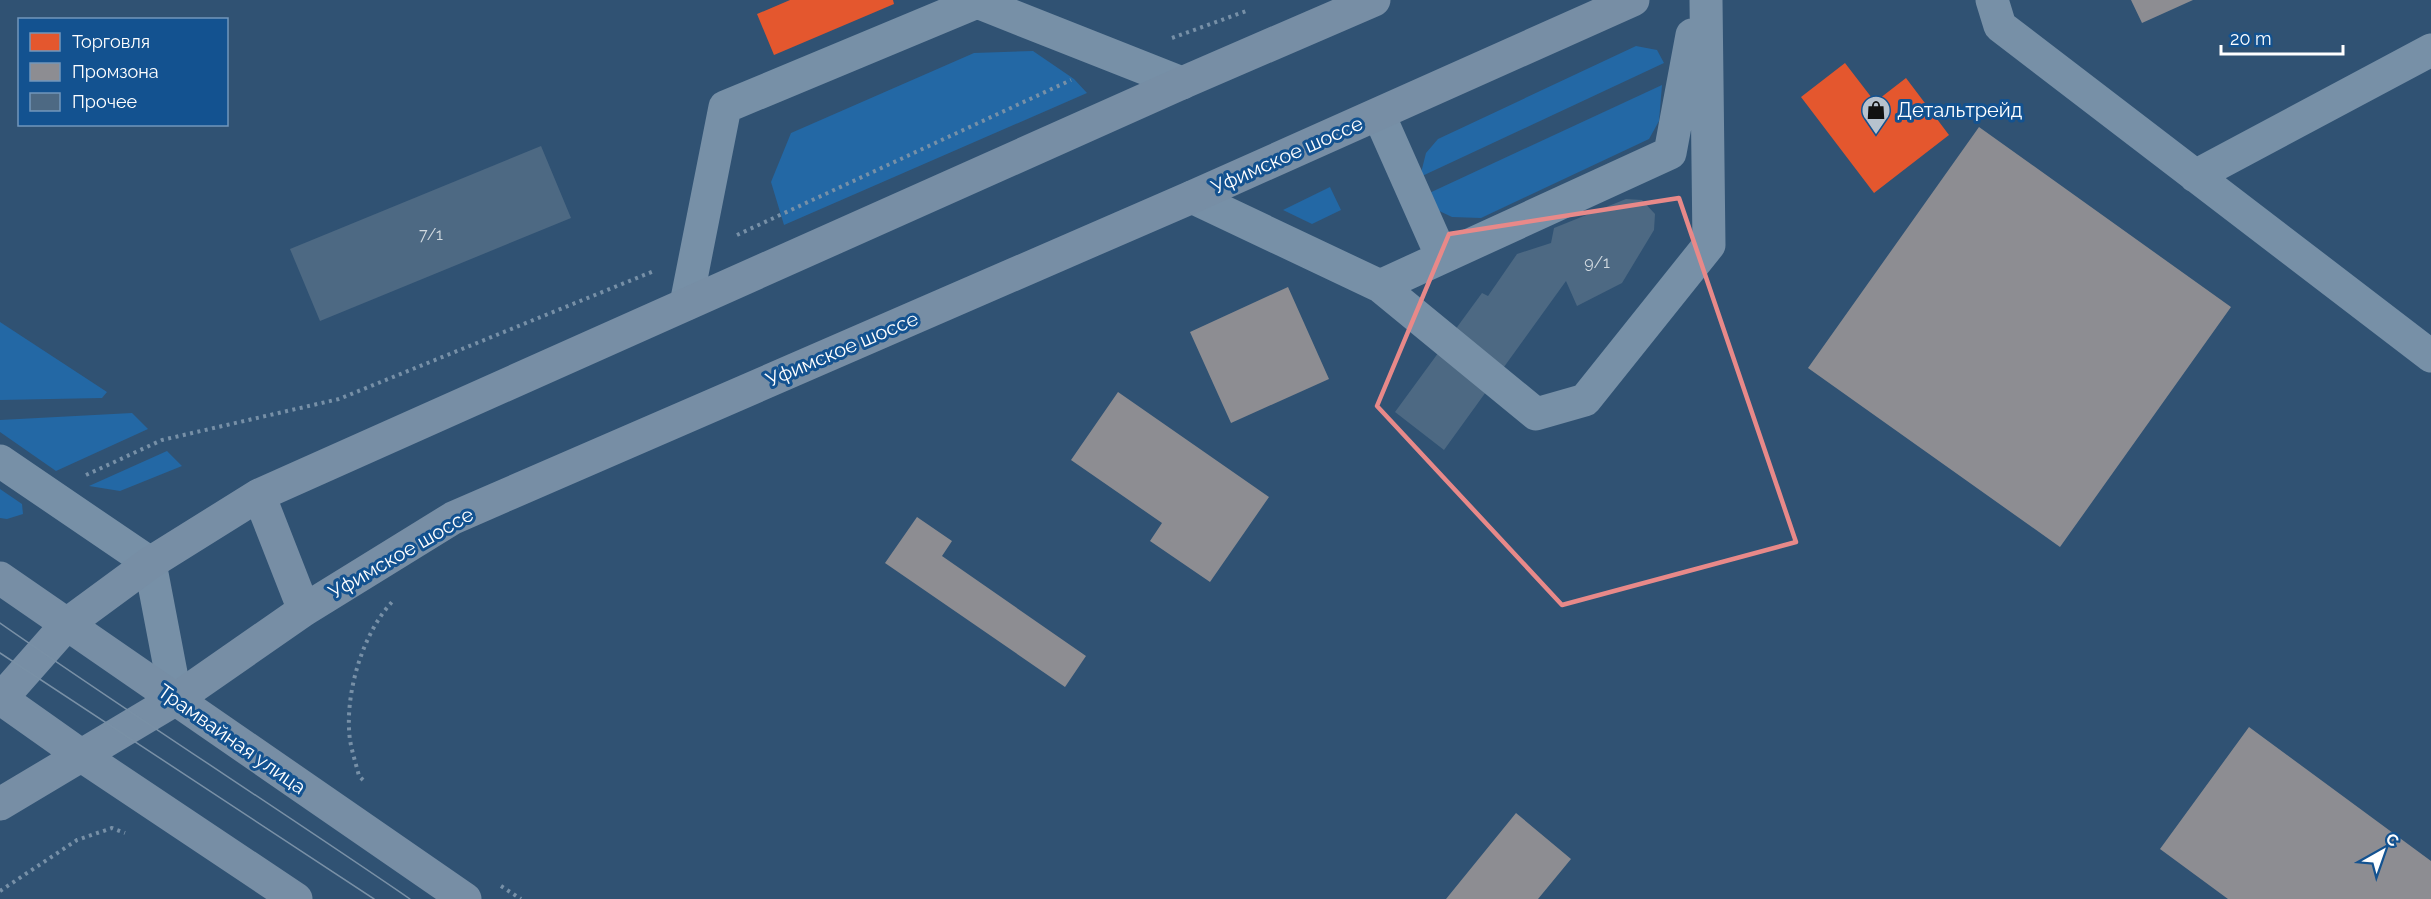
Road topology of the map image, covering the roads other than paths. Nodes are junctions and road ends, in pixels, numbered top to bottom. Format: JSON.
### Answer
{"nodes":[{"id":1,"x":1374,"y":0,"type":"edge"},
{"id":2,"x":1633,"y":0,"type":"edge"},
{"id":3,"x":1699,"y":0,"type":"edge"},
{"id":4,"x":1706,"y":0,"type":"edge"},
{"id":5,"x":1992,"y":0,"type":"edge"},
{"id":6,"x":2431,"y":50,"type":"edge"},
{"id":7,"x":1182,"y":83,"type":"junction"},
{"id":8,"x":1379,"y":115,"type":"junction"},
{"id":9,"x":2195,"y":176,"type":"junction"},
{"id":10,"x":1192,"y":197,"type":"junction"},
{"id":11,"x":1442,"y":257,"type":"junction"},
{"id":12,"x":1380,"y":286,"type":"junction"},
{"id":13,"x":686,"y":304,"type":"junction"},
{"id":14,"x":2431,"y":356,"type":"edge"},
{"id":15,"x":0,"y":461,"type":"edge"},
{"id":16,"x":259,"y":495,"type":"junction"},
{"id":17,"x":150,"y":563,"type":"junction"},
{"id":18,"x":0,"y":578,"type":"edge"},
{"id":19,"x":304,"y":610,"type":"junction"},
{"id":20,"x":68,"y":624,"type":"junction"},
{"id":21,"x":0,"y":699,"type":"edge"},
{"id":22,"x":176,"y":699,"type":"junction"},
{"id":23,"x":82,"y":756,"type":"junction"},
{"id":24,"x":0,"y":804,"type":"edge"},
{"id":25,"x":296,"y":899,"type":"edge"},
{"id":26,"x":465,"y":899,"type":"edge"}],
"edges":[{"from":1,"to":7,"type":"main road"},
{"from":2,"to":8,"type":"main road","name":"Уфимское шоссе"},
{"from":3,"to":11,"type":"street"},
{"from":4,"to":12,"type":"street"},
{"from":5,"to":9,"type":"street"},
{"from":6,"to":9,"type":"street"},
{"from":7,"to":13,"type":"main road"},
{"from":7,"to":13,"type":"street"},
{"from":8,"to":10,"type":"main road","name":"Уфимское шоссе"},
{"from":8,"to":11,"type":"street"},
{"from":9,"to":14,"type":"street"},
{"from":10,"to":12,"type":"street"},
{"from":10,"to":19,"type":"main road","name":"Уфимское шоссе"},
{"from":11,"to":12,"type":"street"},
{"from":13,"to":16,"type":"main road"},
{"from":15,"to":17,"type":"street"},
{"from":16,"to":17,"type":"main road"},
{"from":16,"to":19,"type":"main road"},
{"from":17,"to":20,"type":"main road"},
{"from":17,"to":22,"type":"street"},
{"from":18,"to":20,"type":"main road","name":"Трамвайная улица"},
{"from":19,"to":22,"type":"main road","name":"Уфимское шоссе"},
{"from":20,"to":21,"type":"main road"},
{"from":20,"to":22,"type":"main road","name":"Трамвайная улица"},
{"from":21,"to":23,"type":"main road"},
{"from":22,"to":23,"type":"main road","name":"Уфимское шоссе"},
{"from":22,"to":26,"type":"main road","name":"Трамвайная улица"},
{"from":23,"to":24,"type":"main road","name":"Уфимское шоссе"},
{"from":23,"to":25,"type":"main road"}]}
